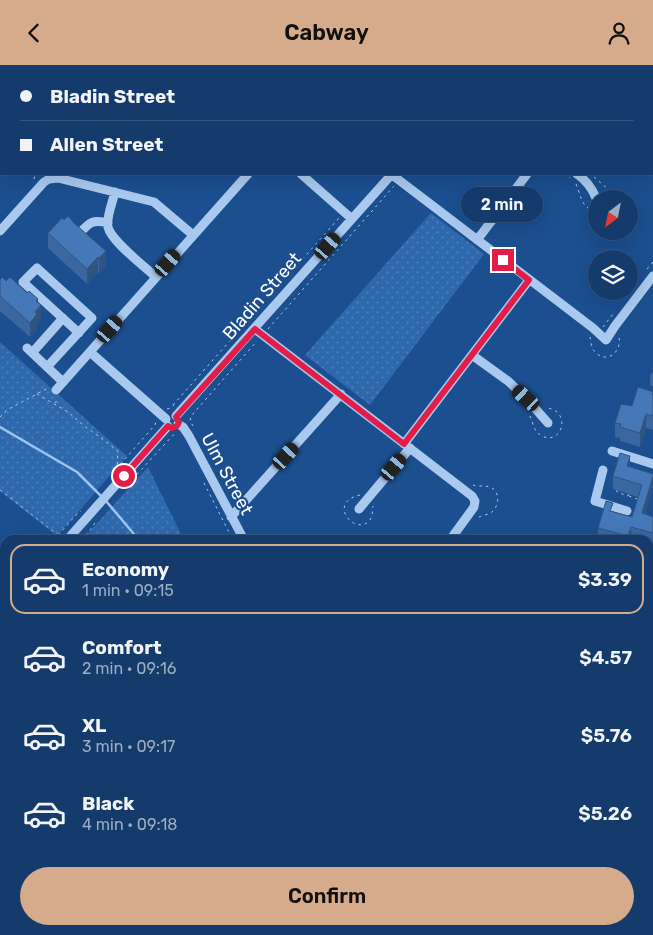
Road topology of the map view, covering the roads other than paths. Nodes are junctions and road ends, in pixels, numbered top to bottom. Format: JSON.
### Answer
{"nodes":[{"id":1,"x":247,"y":175,"type":"edge"},
{"id":2,"x":302,"y":175,"type":"edge"},
{"id":3,"x":391,"y":175,"type":"edge"},
{"id":4,"x":393,"y":175,"type":"edge"},
{"id":5,"x":527,"y":175,"type":"edge"},
{"id":6,"x":579,"y":175,"type":"edge"},
{"id":7,"x":593,"y":190,"type":"edge"},
{"id":8,"x":115,"y":192,"type":"junction"},
{"id":9,"x":352,"y":219,"type":"junction"},
{"id":10,"x":108,"y":223,"type":"junction"},
{"id":11,"x":0,"y":231,"type":"edge"},
{"id":12,"x":193,"y":235,"type":"junction"},
{"id":13,"x":86,"y":240,"type":"edge"},
{"id":14,"x":477,"y":240,"type":"junction"},
{"id":15,"x":650,"y":273,"type":"edge"},
{"id":16,"x":156,"y":277,"type":"junction"},
{"id":17,"x":529,"y":280,"type":"junction"},
{"id":18,"x":63,"y":318,"type":"junction"},
{"id":19,"x":255,"y":329,"type":"junction"},
{"id":20,"x":79,"y":333,"type":"junction"},
{"id":21,"x":90,"y":352,"type":"junction"},
{"id":22,"x":472,"y":355,"type":"junction"},
{"id":23,"x":47,"y":367,"type":"junction"},
{"id":24,"x":63,"y":382,"type":"junction"},
{"id":25,"x":52,"y":389,"type":"road end"},
{"id":26,"x":341,"y":394,"type":"junction"},
{"id":27,"x":167,"y":423,"type":"junction"},
{"id":28,"x":548,"y":423,"type":"dead end"},
{"id":29,"x":178,"y":424,"type":"junction"},
{"id":30,"x":407,"y":446,"type":"junction"},
{"id":31,"x":612,"y":451,"type":"dead end"},
{"id":32,"x":653,"y":464,"type":"edge"},
{"id":33,"x":603,"y":470,"type":"dead end"},
{"id":34,"x":359,"y":509,"type":"dead end"},
{"id":35,"x":627,"y":511,"type":"dead end"},
{"id":36,"x":232,"y":517,"type":"junction"},
{"id":37,"x":72,"y":535,"type":"edge"},
{"id":38,"x":241,"y":535,"type":"edge"},
{"id":39,"x":454,"y":535,"type":"edge"}],
"edges":[{"from":1,"to":12,"type":"street"},
{"from":2,"to":9,"type":"street"},
{"from":3,"to":9,"type":"street","name":"Bladin Street"},
{"from":4,"to":14,"type":"street"},
{"from":5,"to":14,"type":"street"},
{"from":6,"to":7,"type":"street"},
{"from":8,"to":10,"type":"street"},
{"from":8,"to":11,"type":"street"},
{"from":8,"to":12,"type":"street"},
{"from":9,"to":19,"type":"street","name":"Bladin Street"},
{"from":10,"to":13,"type":"street"},
{"from":10,"to":16,"type":"street"},
{"from":12,"to":16,"type":"street"},
{"from":14,"to":17,"type":"street"},
{"from":15,"to":17,"type":"street"},
{"from":16,"to":21,"type":"street"},
{"from":17,"to":22,"type":"street"},
{"from":18,"to":20,"type":"street"},
{"from":18,"to":20,"type":"street"},
{"from":18,"to":23,"type":"street"},
{"from":19,"to":26,"type":"street"},
{"from":19,"to":29,"type":"street","name":"Bladin Street"},
{"from":20,"to":23,"type":"street"},
{"from":21,"to":24,"type":"street"},
{"from":21,"to":27,"type":"street"},
{"from":22,"to":28,"type":"street"},
{"from":22,"to":30,"type":"street"},
{"from":23,"to":24,"type":"street"},
{"from":24,"to":25,"type":"street"},
{"from":26,"to":30,"type":"street"},
{"from":26,"to":36,"type":"street"},
{"from":27,"to":29,"type":"street"},
{"from":27,"to":37,"type":"street"},
{"from":29,"to":36,"type":"street","name":"Ulm Street"},
{"from":30,"to":34,"type":"street"},
{"from":30,"to":39,"type":"street"},
{"from":31,"to":32,"type":"street"},
{"from":33,"to":35,"type":"street"},
{"from":36,"to":38,"type":"street","name":"Ulm Street"}]}
